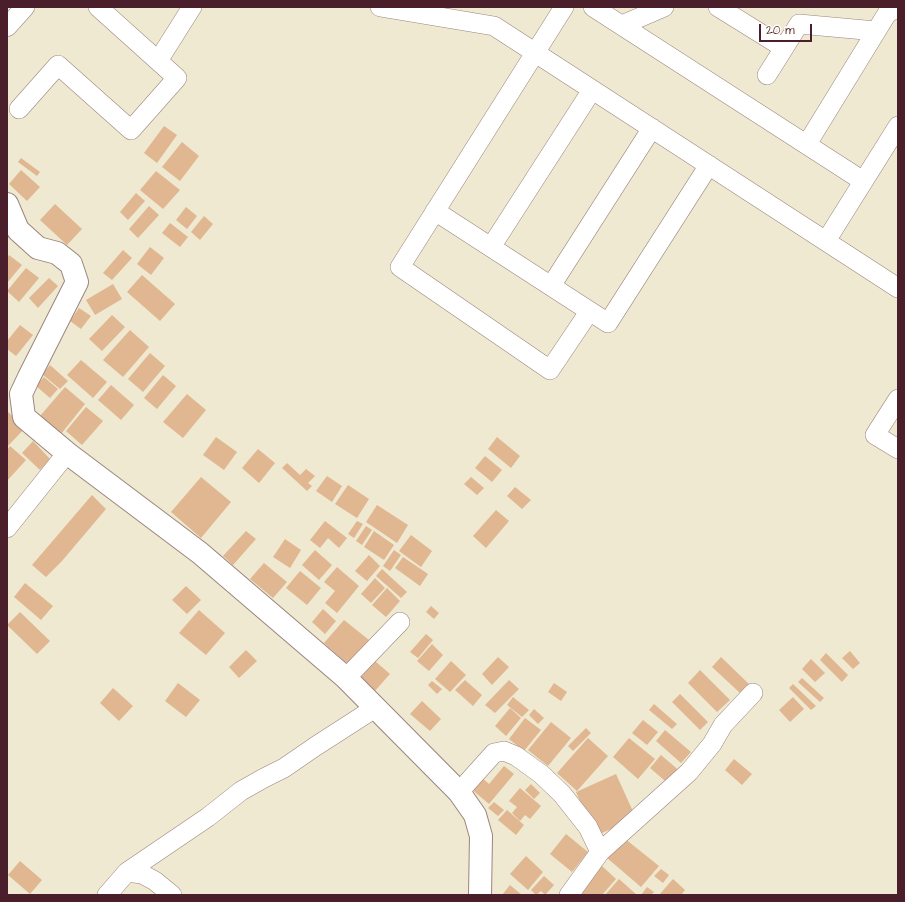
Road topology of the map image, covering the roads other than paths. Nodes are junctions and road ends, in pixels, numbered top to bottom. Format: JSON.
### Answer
{"nodes":[{"id":1,"x":25,"y":7,"type":"edge"},
{"id":2,"x":98,"y":7,"type":"edge"},
{"id":3,"x":192,"y":7,"type":"edge"},
{"id":4,"x":380,"y":7,"type":"edge"},
{"id":5,"x":564,"y":7,"type":"edge"},
{"id":6,"x":593,"y":7,"type":"edge"},
{"id":7,"x":664,"y":7,"type":"edge"},
{"id":8,"x":718,"y":7,"type":"edge"},
{"id":9,"x":898,"y":9,"type":"edge"},
{"id":10,"x":622,"y":25,"type":"junction"},
{"id":11,"x":7,"y":27,"type":"edge"},
{"id":12,"x":876,"y":31,"type":"junction"},
{"id":13,"x":784,"y":48,"type":"junction"},
{"id":14,"x":535,"y":53,"type":"junction"},
{"id":15,"x":158,"y":61,"type":"junction"},
{"id":16,"x":767,"y":75,"type":"dead end"},
{"id":17,"x":592,"y":90,"type":"junction"},
{"id":18,"x":19,"y":110,"type":"dead end"},
{"id":19,"x":898,"y":126,"type":"edge"},
{"id":20,"x":652,"y":128,"type":"junction"},
{"id":21,"x":807,"y":144,"type":"junction"},
{"id":22,"x":709,"y":165,"type":"junction"},
{"id":23,"x":863,"y":181,"type":"junction"},
{"id":24,"x":7,"y":204,"type":"edge"},
{"id":25,"x":435,"y":211,"type":"junction"},
{"id":26,"x":826,"y":241,"type":"junction"},
{"id":27,"x":491,"y":247,"type":"junction"},
{"id":28,"x":551,"y":286,"type":"junction"},
{"id":29,"x":898,"y":288,"type":"edge"},
{"id":30,"x":590,"y":312,"type":"junction"},
{"id":31,"x":898,"y":399,"type":"edge"},
{"id":32,"x":898,"y":449,"type":"edge"},
{"id":33,"x":67,"y":453,"type":"junction"},
{"id":34,"x":7,"y":528,"type":"edge"},
{"id":35,"x":400,"y":622,"type":"dead end"},
{"id":36,"x":346,"y":678,"type":"junction"},
{"id":37,"x":753,"y":693,"type":"dead end"},
{"id":38,"x":375,"y":708,"type":"junction"},
{"id":39,"x":459,"y":792,"type":"junction"},
{"id":40,"x":600,"y":852,"type":"junction"},
{"id":41,"x":127,"y":872,"type":"junction"},
{"id":42,"x":107,"y":895,"type":"edge"},
{"id":43,"x":172,"y":895,"type":"edge"},
{"id":44,"x":480,"y":895,"type":"edge"},
{"id":45,"x":569,"y":895,"type":"edge"}],
"edges":[{"from":1,"to":11,"type":"street"},
{"from":2,"to":15,"type":"street"},
{"from":3,"to":15,"type":"street"},
{"from":4,"to":14,"type":"street"},
{"from":5,"to":14,"type":"street"},
{"from":6,"to":10,"type":"street"},
{"from":7,"to":10,"type":"street"},
{"from":8,"to":13,"type":"street"},
{"from":9,"to":12,"type":"street"},
{"from":10,"to":21,"type":"street"},
{"from":12,"to":13,"type":"street"},
{"from":12,"to":21,"type":"street"},
{"from":13,"to":16,"type":"street"},
{"from":14,"to":17,"type":"street"},
{"from":14,"to":25,"type":"street"},
{"from":15,"to":18,"type":"street"},
{"from":17,"to":20,"type":"street"},
{"from":17,"to":27,"type":"street"},
{"from":19,"to":23,"type":"street"},
{"from":20,"to":22,"type":"street"},
{"from":20,"to":28,"type":"street"},
{"from":21,"to":23,"type":"street"},
{"from":22,"to":26,"type":"street"},
{"from":22,"to":30,"type":"street"},
{"from":23,"to":26,"type":"street"},
{"from":24,"to":33,"type":"street"},
{"from":25,"to":27,"type":"street"},
{"from":25,"to":30,"type":"street"},
{"from":26,"to":29,"type":"street"},
{"from":27,"to":28,"type":"street"},
{"from":28,"to":30,"type":"street"},
{"from":31,"to":32,"type":"street"},
{"from":33,"to":34,"type":"street"},
{"from":33,"to":36,"type":"street"},
{"from":35,"to":36,"type":"street"},
{"from":36,"to":38,"type":"street"},
{"from":37,"to":40,"type":"street"},
{"from":38,"to":39,"type":"street"},
{"from":38,"to":41,"type":"street"},
{"from":39,"to":40,"type":"street"},
{"from":39,"to":44,"type":"street"},
{"from":40,"to":45,"type":"street"},
{"from":41,"to":42,"type":"street"},
{"from":41,"to":43,"type":"street"}]}
